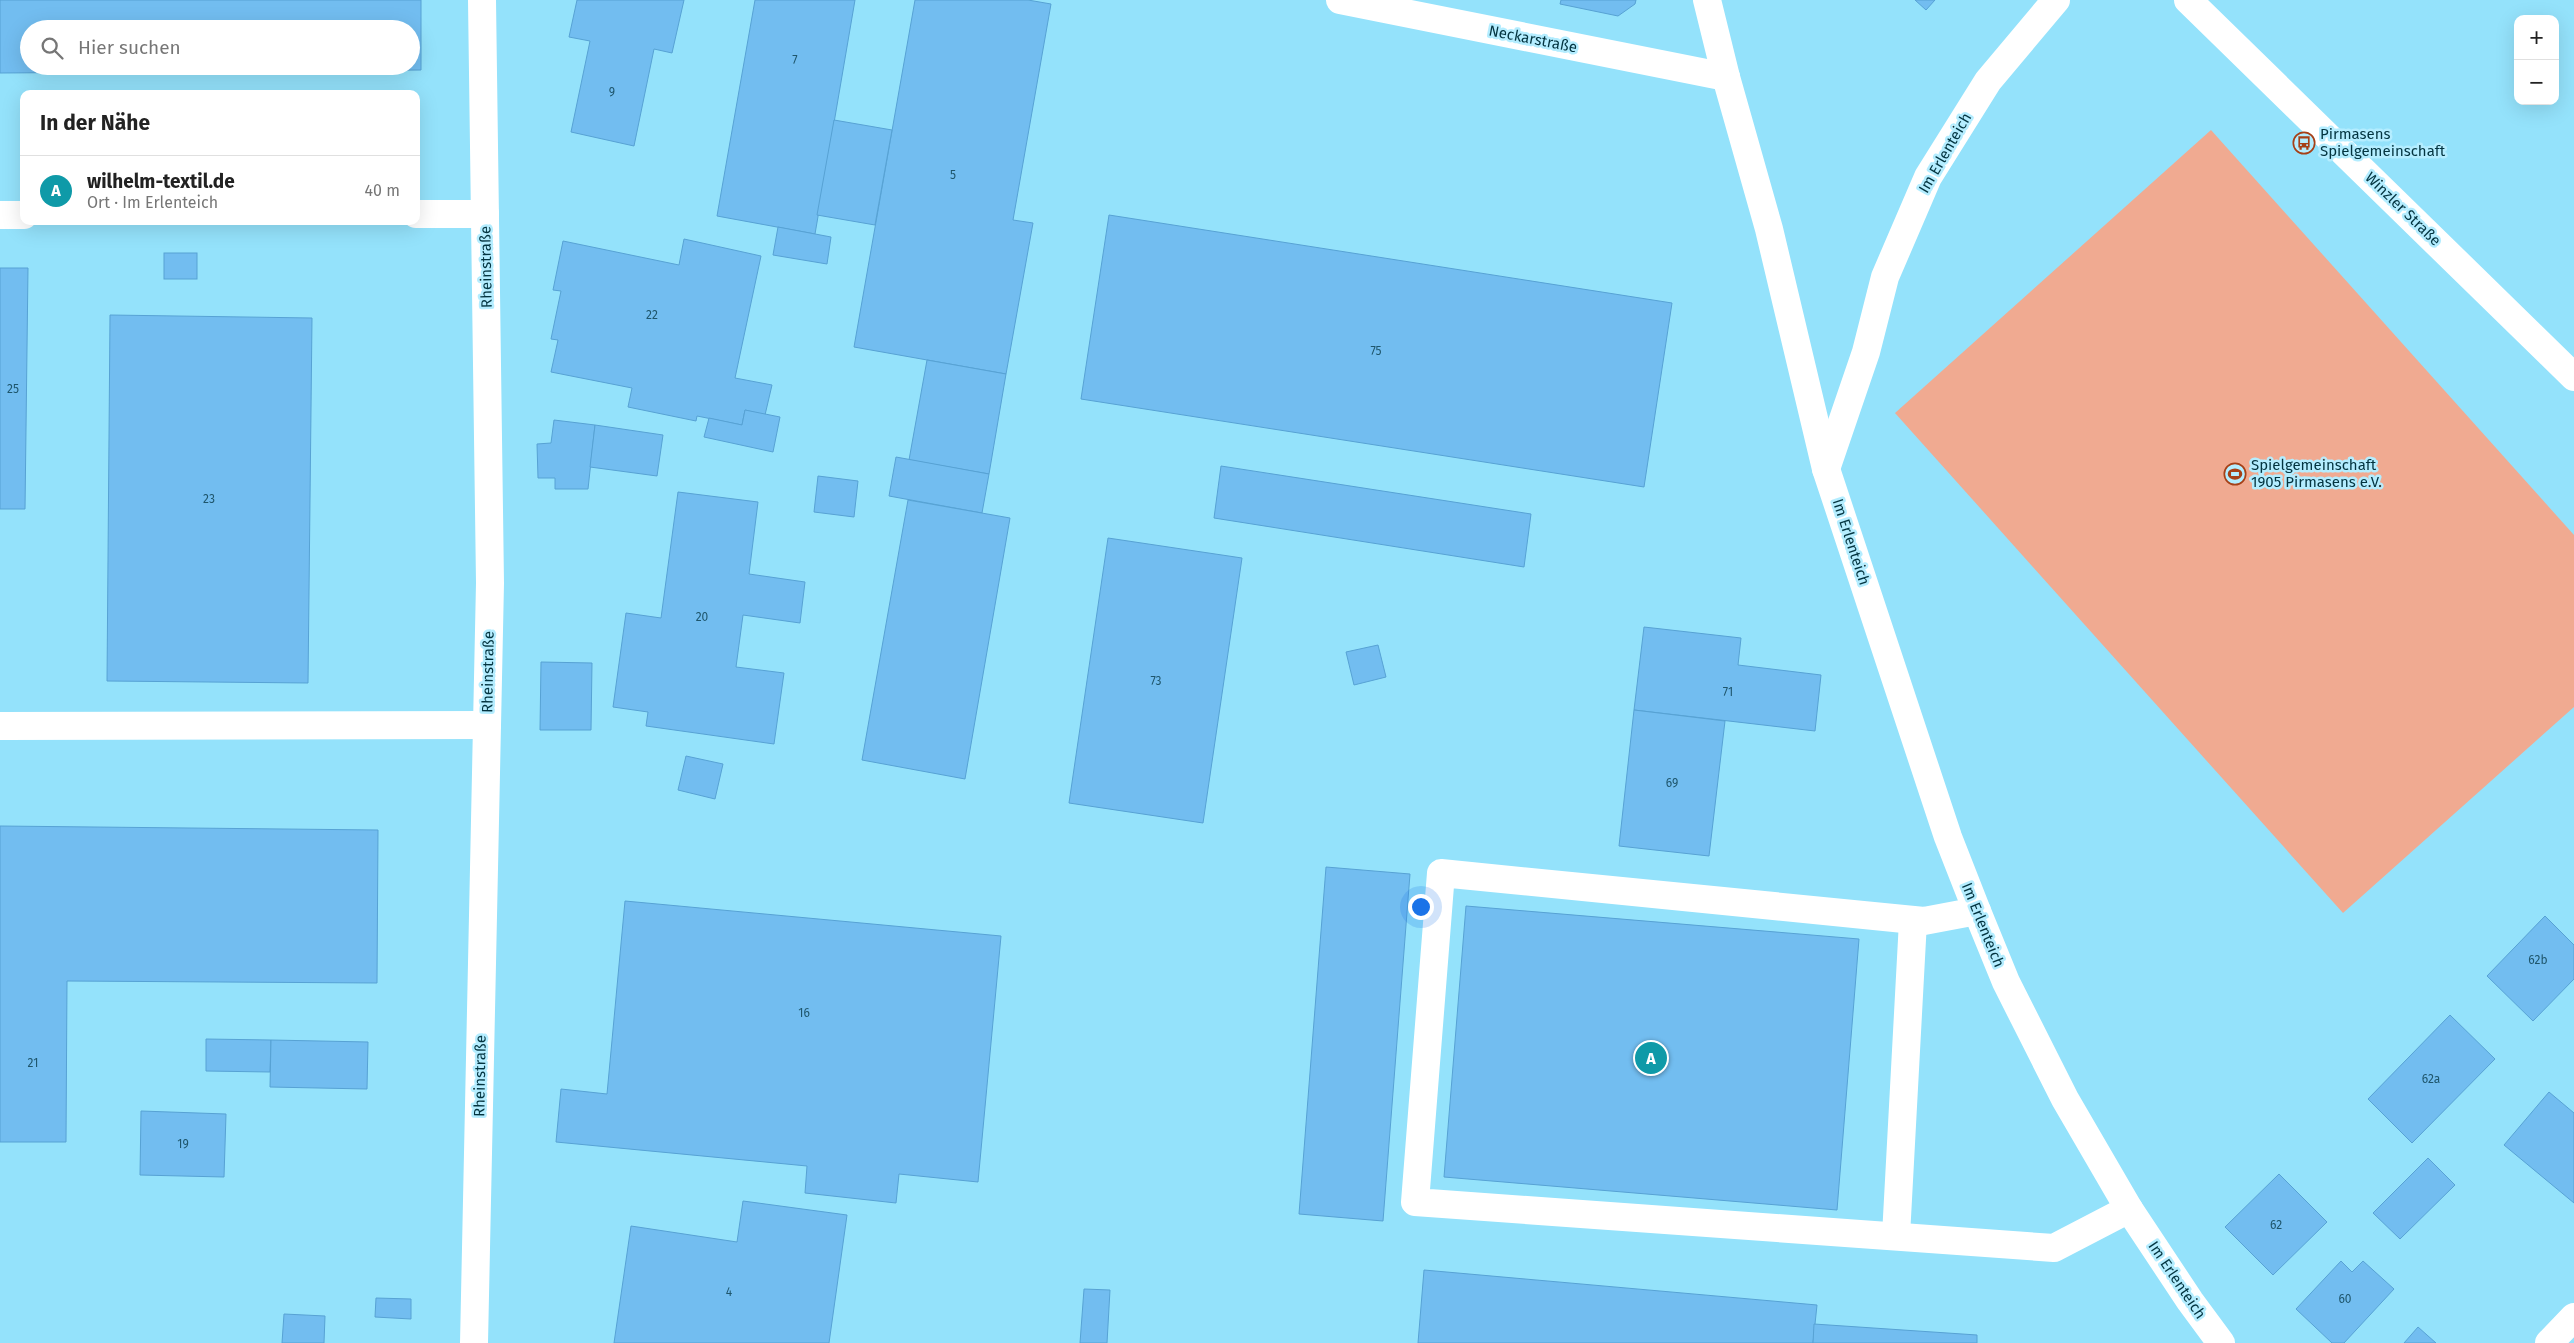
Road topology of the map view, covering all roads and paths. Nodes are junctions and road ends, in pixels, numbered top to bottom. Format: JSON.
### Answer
{"nodes":[{"id":1,"x":482,"y":0,"type":"edge"},
{"id":2,"x":1340,"y":0,"type":"edge"},
{"id":3,"x":1707,"y":0,"type":"edge"},
{"id":4,"x":2056,"y":0,"type":"edge"},
{"id":5,"x":2188,"y":0,"type":"edge"},
{"id":6,"x":1726,"y":77,"type":"junction"},
{"id":7,"x":420,"y":214,"type":"edge"},
{"id":8,"x":485,"y":214,"type":"junction"},
{"id":9,"x":0,"y":215,"type":"edge"},
{"id":10,"x":20,"y":215,"type":"edge"},
{"id":11,"x":2574,"y":377,"type":"edge"},
{"id":12,"x":1826,"y":469,"type":"junction"},
{"id":13,"x":487,"y":725,"type":"junction"},
{"id":14,"x":0,"y":726,"type":"edge"},
{"id":15,"x":1977,"y":911,"type":"junction"},
{"id":16,"x":1913,"y":920,"type":"junction"},
{"id":17,"x":2129,"y":1209,"type":"junction"},
{"id":18,"x":1896,"y":1236,"type":"junction"},
{"id":19,"x":2574,"y":1317,"type":"edge"},
{"id":20,"x":474,"y":1343,"type":"edge"},
{"id":21,"x":2221,"y":1343,"type":"edge"},
{"id":22,"x":2549,"y":1343,"type":"edge"}],
"edges":[{"from":1,"to":8,"type":"street","name":"Rheinstraße"},
{"from":2,"to":6,"type":"street","name":"Neckarstraße"},
{"from":3,"to":6,"type":"street","name":"Im Erlenteich"},
{"from":4,"to":12,"type":"street","name":"Im Erlenteich"},
{"from":5,"to":11,"type":"street","name":"Winzler Straße"},
{"from":6,"to":12,"type":"street","name":"Im Erlenteich"},
{"from":7,"to":8,"type":"street"},
{"from":8,"to":13,"type":"street","name":"Rheinstraße"},
{"from":9,"to":10,"type":"street"},
{"from":12,"to":15,"type":"street","name":"Im Erlenteich"},
{"from":13,"to":14,"type":"street"},
{"from":13,"to":20,"type":"street","name":"Rheinstraße"},
{"from":15,"to":16,"type":"street"},
{"from":15,"to":17,"type":"street","name":"Im Erlenteich"},
{"from":16,"to":18,"type":"street"},
{"from":16,"to":18,"type":"street"},
{"from":17,"to":18,"type":"street"},
{"from":17,"to":21,"type":"street","name":"Im Erlenteich"},
{"from":19,"to":22,"type":"street"}]}
